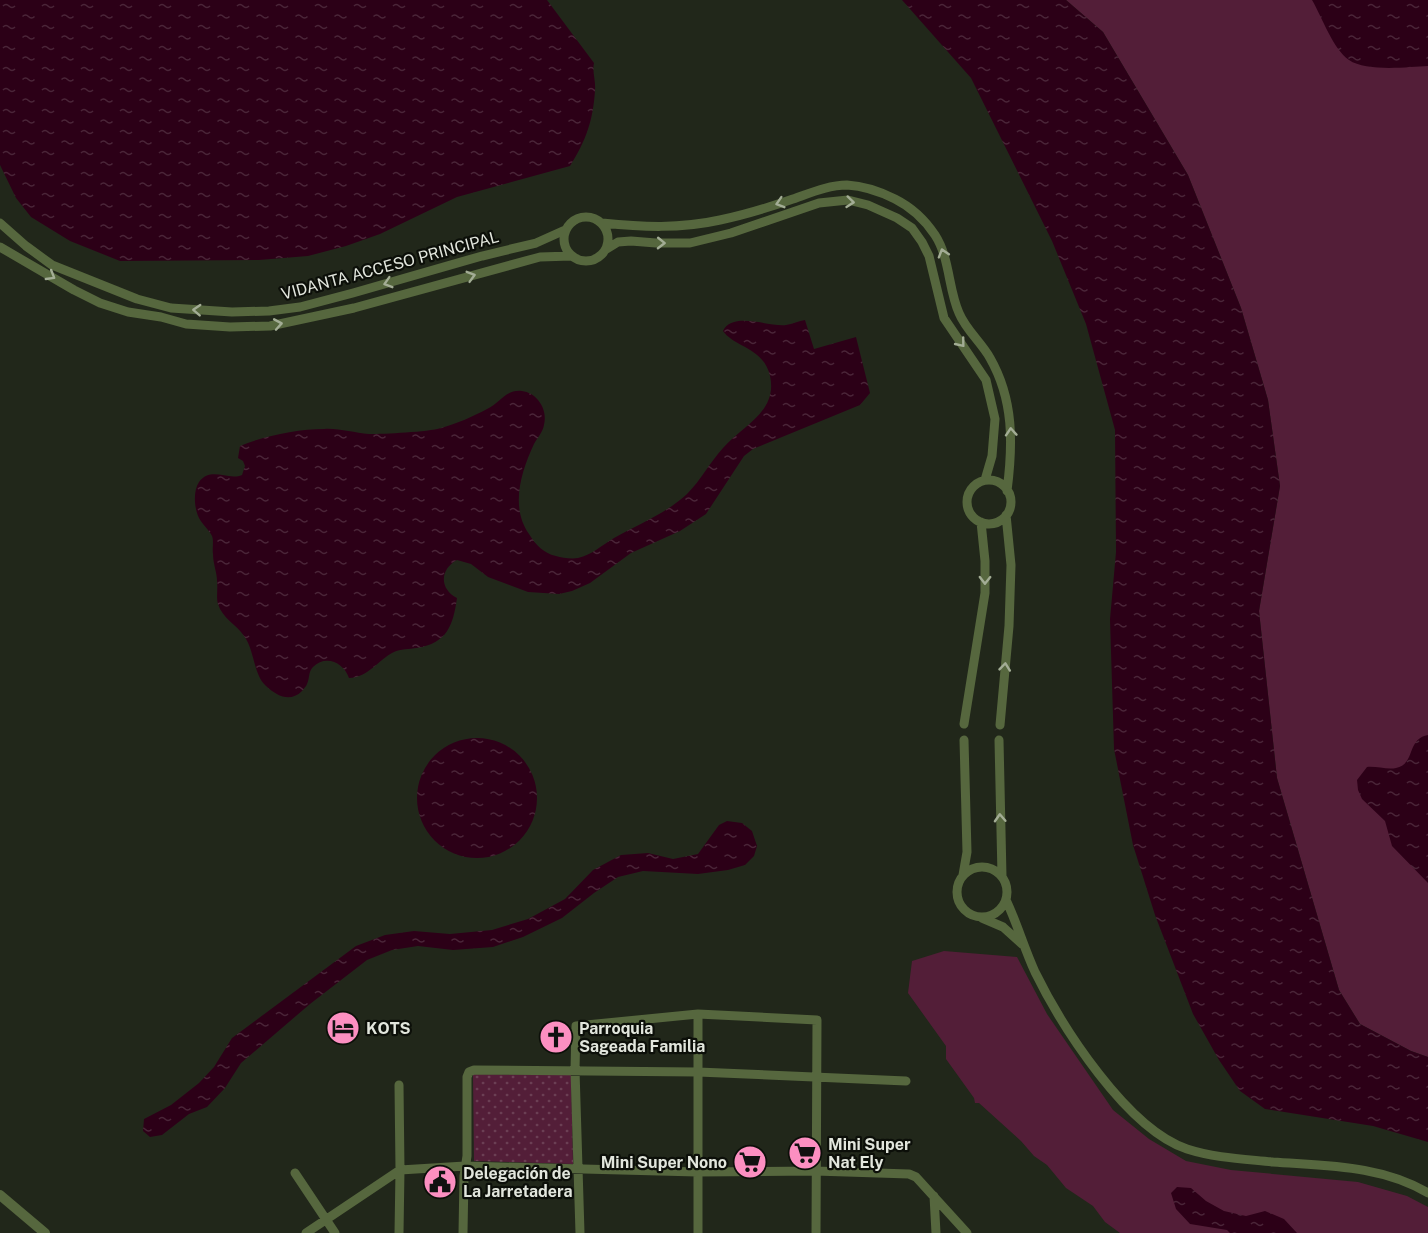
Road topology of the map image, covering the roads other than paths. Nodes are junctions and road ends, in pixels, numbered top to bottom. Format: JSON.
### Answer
{"nodes":[{"id":1,"x":0,"y":223,"type":"edge"},
{"id":2,"x":602,"y":223,"type":"junction"},
{"id":3,"x":565,"y":230,"type":"junction"},
{"id":4,"x":0,"y":247,"type":"edge"},
{"id":5,"x":605,"y":250,"type":"junction"},
{"id":6,"x":571,"y":256,"type":"junction"},
{"id":7,"x":985,"y":480,"type":"junction"},
{"id":8,"x":1007,"y":491,"type":"junction"},
{"id":9,"x":1006,"y":515,"type":"junction"},
{"id":10,"x":981,"y":522,"type":"junction"},
{"id":11,"x":964,"y":724,"type":"dead end"},
{"id":12,"x":1000,"y":725,"type":"dead end"},
{"id":13,"x":963,"y":740,"type":"dead end"},
{"id":14,"x":999,"y":740,"type":"dead end"},
{"id":15,"x":963,"y":875,"type":"junction"},
{"id":16,"x":1002,"y":876,"type":"junction"},
{"id":17,"x":1006,"y":900,"type":"junction"},
{"id":18,"x":982,"y":918,"type":"junction"},
{"id":19,"x":1023,"y":945,"type":"junction"},
{"id":20,"x":698,"y":1014,"type":"junction"},
{"id":21,"x":575,"y":1070,"type":"junction"},
{"id":22,"x":698,"y":1072,"type":"junction"},
{"id":23,"x":817,"y":1078,"type":"junction"},
{"id":24,"x":906,"y":1081,"type":"dead end"},
{"id":25,"x":399,"y":1085,"type":"dead end"},
{"id":26,"x":465,"y":1166,"type":"junction"},
{"id":27,"x":579,"y":1169,"type":"junction"},
{"id":28,"x":400,"y":1170,"type":"junction"},
{"id":29,"x":815,"y":1171,"type":"junction"},
{"id":30,"x":698,"y":1172,"type":"junction"},
{"id":31,"x":295,"y":1173,"type":"dead end"},
{"id":32,"x":1428,"y":1193,"type":"edge"},
{"id":33,"x":0,"y":1196,"type":"edge"},
{"id":34,"x":934,"y":1196,"type":"junction"},
{"id":35,"x":326,"y":1219,"type":"junction"},
{"id":36,"x":45,"y":1233,"type":"edge"},
{"id":37,"x":306,"y":1233,"type":"edge"},
{"id":38,"x":335,"y":1233,"type":"edge"},
{"id":39,"x":399,"y":1233,"type":"edge"},
{"id":40,"x":463,"y":1233,"type":"edge"},
{"id":41,"x":580,"y":1233,"type":"edge"},
{"id":42,"x":698,"y":1233,"type":"edge"},
{"id":43,"x":816,"y":1233,"type":"edge"},
{"id":44,"x":936,"y":1233,"type":"edge"},
{"id":45,"x":967,"y":1233,"type":"edge"}],
"edges":[{"from":3,"to":1,"type":"street","name":"VIDANTA ACCESO PRINCIPAL","one_way":true},
{"from":2,"to":3,"type":"street","name":"VIDANTA ACCESO PRINCIPAL"},
{"from":2,"to":5,"type":"street"},
{"from":8,"to":2,"type":"street","name":"VIDANTA ACCESO PRINCIPAL","one_way":true},
{"from":3,"to":6,"type":"street"},
{"from":4,"to":6,"type":"street","one_way":true},
{"from":5,"to":6,"type":"street"},
{"from":5,"to":7,"type":"street","one_way":true},
{"from":7,"to":8,"type":"street"},
{"from":7,"to":10,"type":"street"},
{"from":8,"to":9,"type":"street","name":"VIDANTA ACCESO PRINCIPAL"},
{"from":9,"to":10,"type":"street"},
{"from":12,"to":9,"type":"street","name":"VIDANTA ACCESO PRINCIPAL","one_way":true},
{"from":10,"to":11,"type":"street","one_way":true},
{"from":13,"to":15,"type":"street"},
{"from":16,"to":14,"type":"street","one_way":true},
{"from":15,"to":16,"type":"street"},
{"from":15,"to":18,"type":"street"},
{"from":16,"to":17,"type":"street"},
{"from":17,"to":18,"type":"street"},
{"from":17,"to":19,"type":"street"},
{"from":18,"to":19,"type":"street"},
{"from":19,"to":32,"type":"street"},
{"from":20,"to":21,"type":"street"},
{"from":20,"to":22,"type":"street"},
{"from":20,"to":23,"type":"street"},
{"from":21,"to":22,"type":"street"},
{"from":21,"to":26,"type":"street"},
{"from":21,"to":27,"type":"street"},
{"from":22,"to":23,"type":"street"},
{"from":22,"to":30,"type":"street"},
{"from":23,"to":24,"type":"street"},
{"from":23,"to":29,"type":"street"},
{"from":25,"to":28,"type":"street"},
{"from":26,"to":27,"type":"street"},
{"from":26,"to":28,"type":"street"},
{"from":26,"to":40,"type":"street"},
{"from":27,"to":30,"type":"street"},
{"from":27,"to":41,"type":"street"},
{"from":28,"to":35,"type":"street"},
{"from":28,"to":39,"type":"street"},
{"from":29,"to":30,"type":"street"},
{"from":29,"to":34,"type":"street"},
{"from":29,"to":43,"type":"street"},
{"from":30,"to":42,"type":"street"},
{"from":31,"to":35,"type":"street"},
{"from":33,"to":36,"type":"street"},
{"from":34,"to":44,"type":"street"},
{"from":34,"to":45,"type":"street"},
{"from":35,"to":37,"type":"street"},
{"from":35,"to":38,"type":"street"}]}
